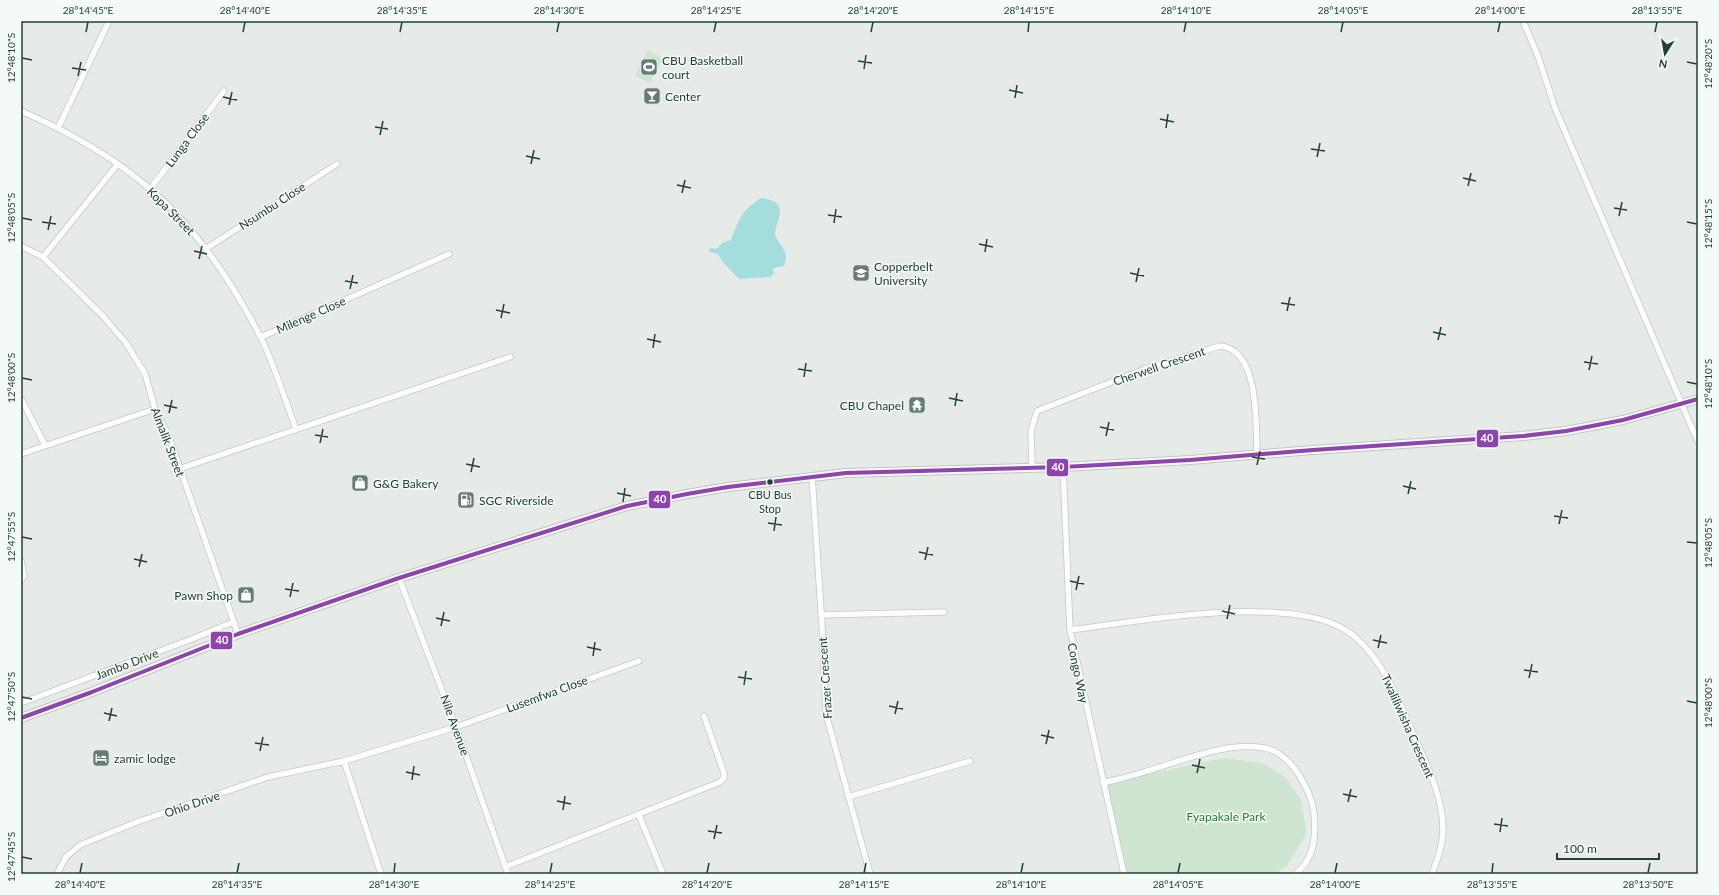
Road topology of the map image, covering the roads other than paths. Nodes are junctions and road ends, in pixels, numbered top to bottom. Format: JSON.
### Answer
{"nodes":[{"id":1,"x":109,"y":21,"type":"edge"},
{"id":2,"x":1523,"y":21,"type":"edge"},
{"id":3,"x":224,"y":91,"type":"dead end"},
{"id":4,"x":21,"y":111,"type":"edge"},
{"id":5,"x":58,"y":128,"type":"junction"},
{"id":6,"x":336,"y":164,"type":"dead end"},
{"id":7,"x":117,"y":165,"type":"junction"},
{"id":8,"x":150,"y":189,"type":"junction"},
{"id":9,"x":21,"y":246,"type":"edge"},
{"id":10,"x":207,"y":248,"type":"junction"},
{"id":11,"x":449,"y":254,"type":"dead end"},
{"id":12,"x":42,"y":257,"type":"junction"},
{"id":13,"x":260,"y":337,"type":"junction"},
{"id":14,"x":510,"y":357,"type":"dead end"},
{"id":15,"x":21,"y":399,"type":"edge"},
{"id":16,"x":1698,"y":399,"type":"edge"},
{"id":17,"x":1682,"y":405,"type":"junction"},
{"id":18,"x":155,"y":409,"type":"junction"},
{"id":19,"x":296,"y":429,"type":"junction"},
{"id":20,"x":1698,"y":442,"type":"edge"},
{"id":21,"x":45,"y":444,"type":"junction"},
{"id":22,"x":21,"y":454,"type":"edge"},
{"id":23,"x":1257,"y":455,"type":"junction"},
{"id":24,"x":1063,"y":467,"type":"junction"},
{"id":25,"x":1032,"y":468,"type":"junction"},
{"id":26,"x":179,"y":469,"type":"junction"},
{"id":27,"x":812,"y":476,"type":"junction"},
{"id":28,"x":21,"y":561,"type":"edge"},
{"id":29,"x":399,"y":578,"type":"junction"},
{"id":30,"x":21,"y":580,"type":"edge"},
{"id":31,"x":944,"y":612,"type":"dead end"},
{"id":32,"x":821,"y":615,"type":"junction"},
{"id":33,"x":233,"y":622,"type":"junction"},
{"id":34,"x":1070,"y":630,"type":"junction"},
{"id":35,"x":238,"y":634,"type":"junction"},
{"id":36,"x":639,"y":661,"type":"dead end"},
{"id":37,"x":21,"y":703,"type":"edge"},
{"id":38,"x":704,"y":716,"type":"dead end"},
{"id":39,"x":21,"y":718,"type":"edge"},
{"id":40,"x":456,"y":727,"type":"junction"},
{"id":41,"x":344,"y":761,"type":"junction"},
{"id":42,"x":970,"y":761,"type":"dead end"},
{"id":43,"x":1103,"y":782,"type":"junction"},
{"id":44,"x":848,"y":797,"type":"junction"},
{"id":45,"x":639,"y":815,"type":"junction"},
{"id":46,"x":506,"y":867,"type":"junction"},
{"id":47,"x":57,"y":874,"type":"edge"},
{"id":48,"x":381,"y":874,"type":"edge"},
{"id":49,"x":508,"y":874,"type":"edge"},
{"id":50,"x":663,"y":874,"type":"edge"},
{"id":51,"x":870,"y":874,"type":"edge"},
{"id":52,"x":1124,"y":874,"type":"edge"},
{"id":53,"x":1295,"y":874,"type":"edge"},
{"id":54,"x":1432,"y":874,"type":"edge"}],
"edges":[{"from":1,"to":5,"type":"street"},
{"from":2,"to":17,"type":"street"},
{"from":3,"to":8,"type":"street","name":"Lunga Close"},
{"from":4,"to":5,"type":"street","name":"Kopa Street"},
{"from":5,"to":7,"type":"street","name":"Kopa Street"},
{"from":6,"to":10,"type":"street","name":"Nsumbu Close"},
{"from":7,"to":8,"type":"street","name":"Kopa Street"},
{"from":7,"to":12,"type":"street"},
{"from":8,"to":10,"type":"street","name":"Kopa Street"},
{"from":9,"to":12,"type":"street","name":"Almalik Street"},
{"from":10,"to":13,"type":"street","name":"Kopa Street"},
{"from":11,"to":13,"type":"street","name":"Milenge Close"},
{"from":12,"to":18,"type":"street","name":"Almalik Street"},
{"from":13,"to":19,"type":"street","name":"Kopa Street"},
{"from":14,"to":19,"type":"street"},
{"from":15,"to":21,"type":"street"},
{"from":16,"to":17,"type":"main road","name":"Jambo Drive"},
{"from":17,"to":20,"type":"street"},
{"from":17,"to":23,"type":"main road","name":"Jambo Drive"},
{"from":18,"to":21,"type":"street"},
{"from":18,"to":26,"type":"street","name":"Almalik Street"},
{"from":19,"to":26,"type":"street"},
{"from":21,"to":22,"type":"street"},
{"from":23,"to":24,"type":"main road","name":"Jambo Drive"},
{"from":23,"to":25,"type":"street","name":"Cherwell Crescent"},
{"from":24,"to":25,"type":"main road","name":"Jambo Drive"},
{"from":24,"to":34,"type":"street","name":"Congo Way"},
{"from":25,"to":27,"type":"main road","name":"Jambo Drive"},
{"from":26,"to":33,"type":"street","name":"Almalik Street"},
{"from":27,"to":29,"type":"main road","name":"Jambo Drive"},
{"from":27,"to":32,"type":"street","name":"Frazer Crescent"},
{"from":28,"to":30,"type":"street"},
{"from":29,"to":35,"type":"main road","name":"Jambo Drive"},
{"from":29,"to":40,"type":"street","name":"Nile Avenue"},
{"from":31,"to":32,"type":"street"},
{"from":32,"to":44,"type":"street","name":"Frazer Crescent"},
{"from":33,"to":35,"type":"street","name":"Almalik Street"},
{"from":33,"to":37,"type":"street","name":"Jambo Drive"},
{"from":34,"to":43,"type":"street","name":"Congo Way"},
{"from":34,"to":54,"type":"street","name":"Twaliliwisha Crescent"},
{"from":35,"to":39,"type":"main road","name":"Jambo Drive"},
{"from":36,"to":40,"type":"street","name":"Lusemfwa Close"},
{"from":38,"to":45,"type":"street"},
{"from":40,"to":41,"type":"street","name":"Lusemfwa Close"},
{"from":40,"to":46,"type":"street","name":"Nile Avenue"},
{"from":41,"to":47,"type":"street","name":"Ohio Drive"},
{"from":41,"to":48,"type":"street"},
{"from":42,"to":44,"type":"street"},
{"from":43,"to":52,"type":"street","name":"Congo Way"},
{"from":43,"to":53,"type":"street"},
{"from":44,"to":51,"type":"street","name":"Frazer Crescent"},
{"from":45,"to":46,"type":"street"},
{"from":45,"to":50,"type":"street"},
{"from":46,"to":49,"type":"street","name":"Nile Avenue"}]}
